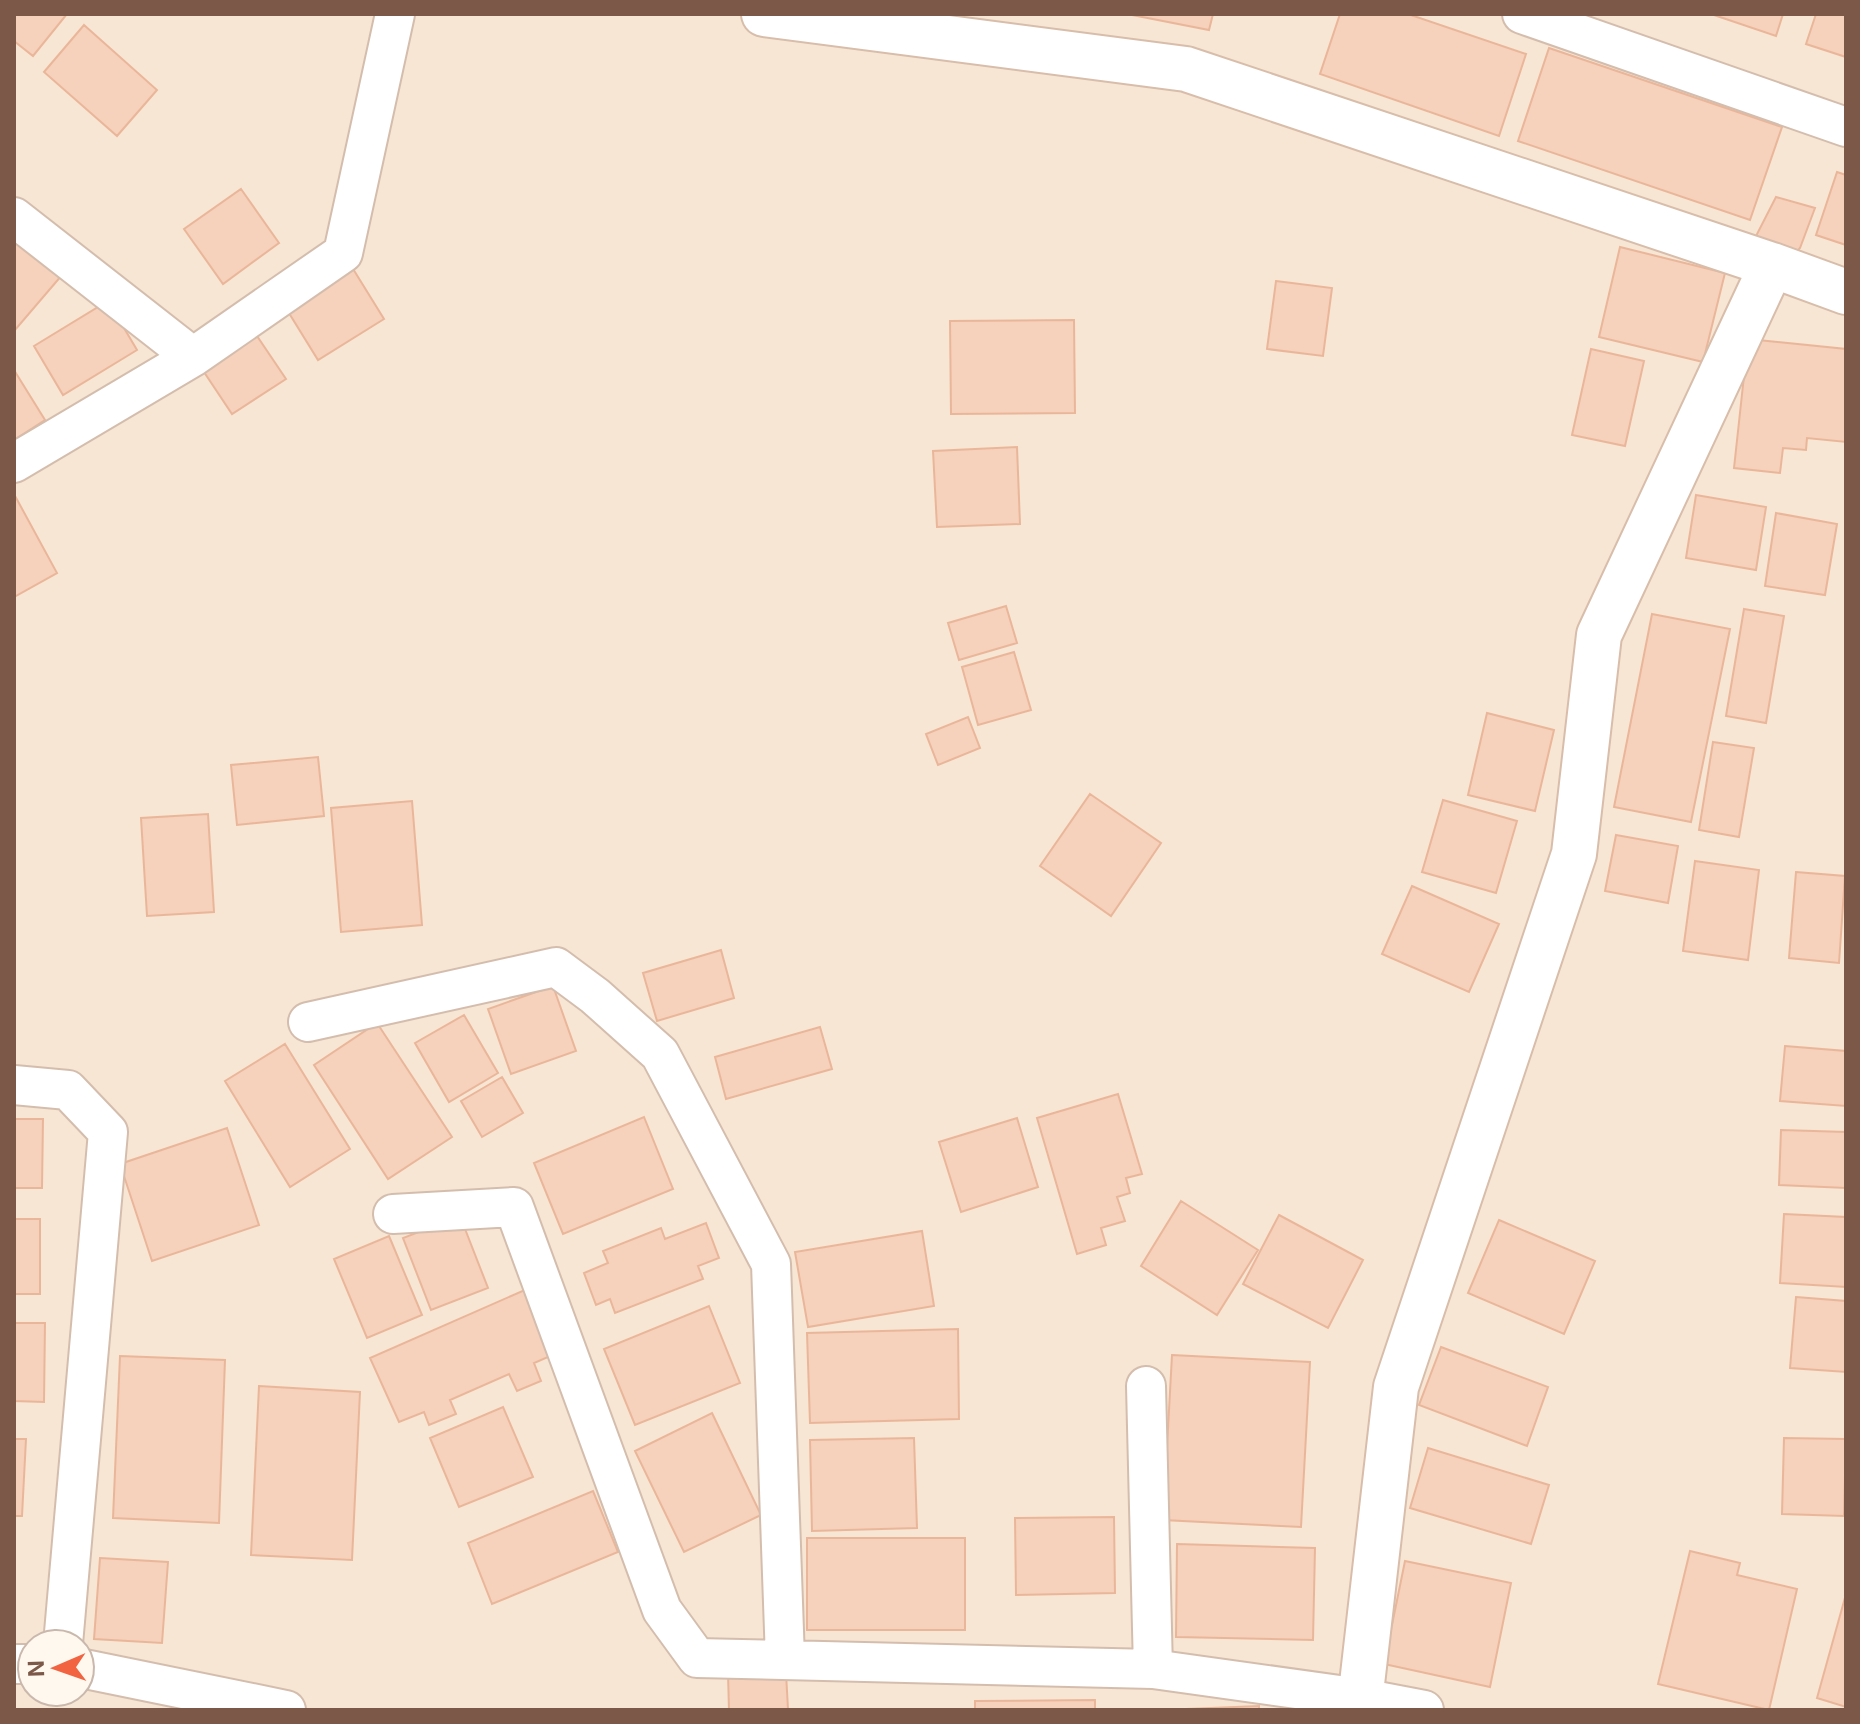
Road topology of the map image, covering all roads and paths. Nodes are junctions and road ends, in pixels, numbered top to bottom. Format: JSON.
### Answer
{"nodes":[{"id":1,"x":395,"y":14,"type":"edge"},
{"id":2,"x":764,"y":14,"type":"edge"},
{"id":3,"x":1522,"y":14,"type":"edge"},
{"id":4,"x":1846,"y":127,"type":"edge"},
{"id":5,"x":14,"y":217,"type":"edge"},
{"id":6,"x":1772,"y":265,"type":"junction"},
{"id":7,"x":1846,"y":292,"type":"edge"},
{"id":8,"x":193,"y":357,"type":"junction"},
{"id":9,"x":14,"y":463,"type":"edge"},
{"id":10,"x":308,"y":1022,"type":"dead end"},
{"id":11,"x":14,"y":1085,"type":"edge"},
{"id":12,"x":393,"y":1214,"type":"dead end"},
{"id":13,"x":1146,"y":1386,"type":"dead end"},
{"id":14,"x":64,"y":1628,"type":"edge"},
{"id":15,"x":785,"y":1659,"type":"junction"},
{"id":16,"x":1153,"y":1669,"type":"junction"},
{"id":17,"x":96,"y":1671,"type":"edge"},
{"id":18,"x":1360,"y":1704,"type":"edge"},
{"id":19,"x":286,"y":1710,"type":"edge"},
{"id":20,"x":1424,"y":1710,"type":"edge"}],
"edges":[{"from":1,"to":8,"type":"street"},
{"from":2,"to":6,"type":"street"},
{"from":3,"to":4,"type":"street"},
{"from":5,"to":8,"type":"street"},
{"from":6,"to":7,"type":"street"},
{"from":6,"to":18,"type":"street"},
{"from":8,"to":9,"type":"street"},
{"from":10,"to":15,"type":"street"},
{"from":11,"to":14,"type":"street"},
{"from":12,"to":15,"type":"street"},
{"from":13,"to":16,"type":"street"},
{"from":15,"to":16,"type":"street"},
{"from":16,"to":18,"type":"street"},
{"from":17,"to":19,"type":"street"},
{"from":18,"to":20,"type":"street"}]}
